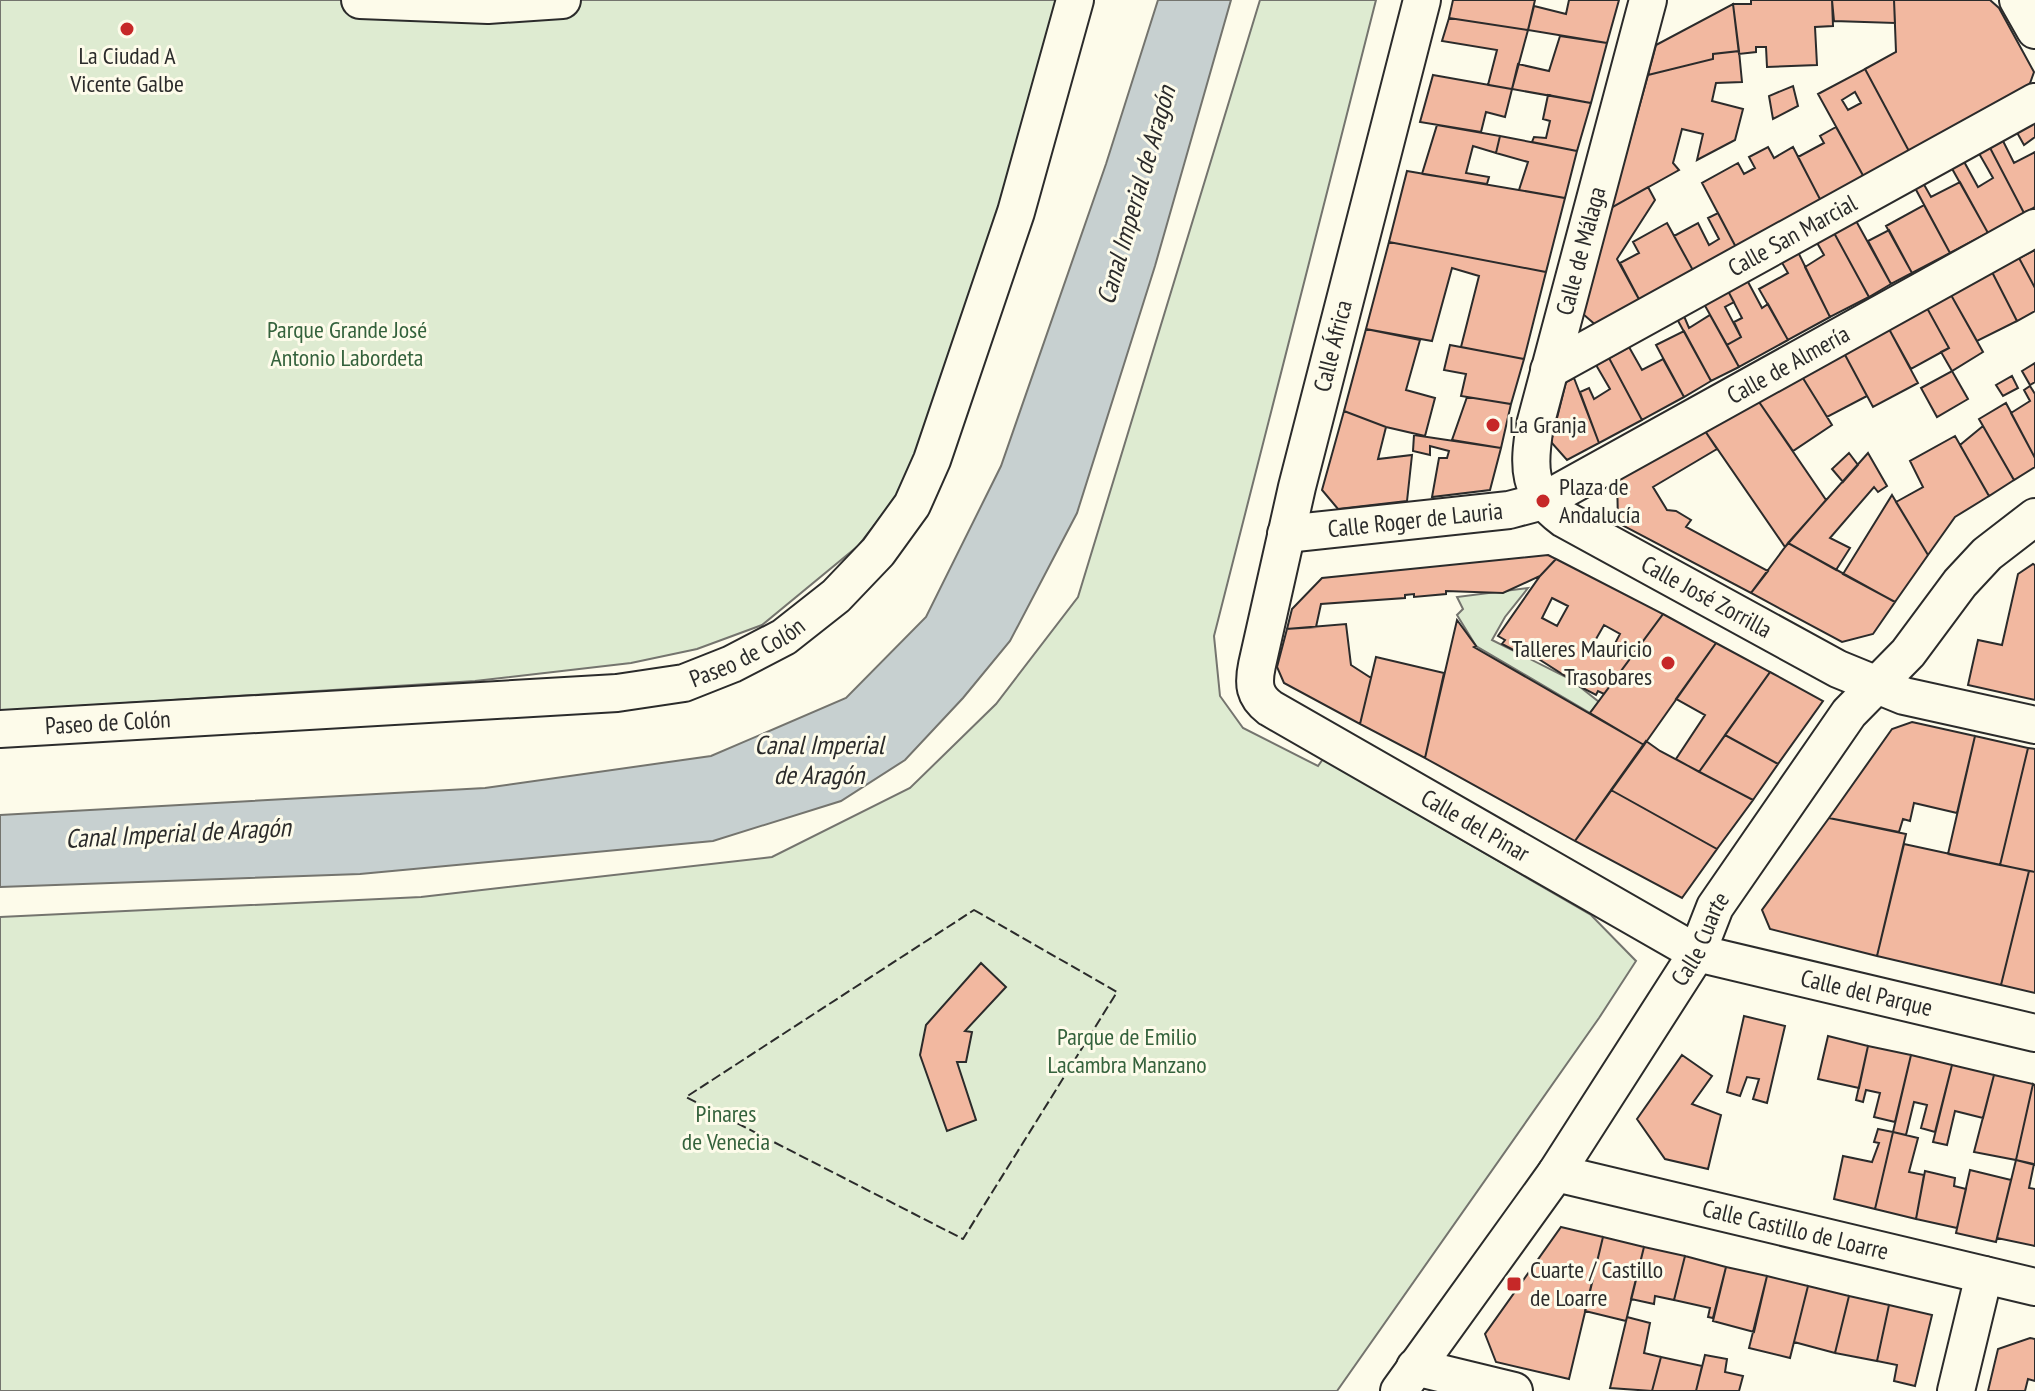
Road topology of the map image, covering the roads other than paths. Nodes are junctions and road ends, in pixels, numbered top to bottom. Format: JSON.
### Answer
{"nodes":[{"id":1,"x":360,"y":0,"type":"edge"},
{"id":2,"x":562,"y":0,"type":"edge"},
{"id":3,"x":1075,"y":0,"type":"edge"},
{"id":4,"x":1422,"y":0,"type":"edge"},
{"id":5,"x":1648,"y":0,"type":"edge"},
{"id":6,"x":2018,"y":0,"type":"edge"},
{"id":7,"x":2035,"y":30,"type":"edge"},
{"id":8,"x":2035,"y":102,"type":"edge"},
{"id":9,"x":2035,"y":228,"type":"edge"},
{"id":10,"x":1549,"y":370,"type":"junction"},
{"id":11,"x":1543,"y":501,"type":"junction"},
{"id":12,"x":2035,"y":517,"type":"edge"},
{"id":13,"x":1286,"y":534,"type":"junction"},
{"id":14,"x":1876,"y":685,"type":"junction"},
{"id":15,"x":1257,"y":694,"type":"joint"},
{"id":16,"x":2035,"y":725,"type":"edge"},
{"id":17,"x":0,"y":729,"type":"edge"},
{"id":18,"x":1697,"y":953,"type":"junction"},
{"id":19,"x":2035,"y":1033,"type":"edge"},
{"id":20,"x":1556,"y":1173,"type":"junction"},
{"id":21,"x":1984,"y":1275,"type":"junction"},
{"id":22,"x":2035,"y":1287,"type":"edge"},
{"id":23,"x":1407,"y":1379,"type":"edge"},
{"id":24,"x":1514,"y":1391,"type":"edge"},
{"id":25,"x":1956,"y":1391,"type":"edge"}],
"edges":[{"from":1,"to":2,"type":"street"},
{"from":3,"to":17,"type":"street","name":"Paseo de Colón"},
{"from":4,"to":13,"type":"street","name":"Calle África"},
{"from":5,"to":10,"type":"street","name":"Calle de Málaga"},
{"from":6,"to":7,"type":"street"},
{"from":8,"to":10,"type":"street","name":"Calle San Marcial"},
{"from":9,"to":11,"type":"street","name":"Calle de Almería"},
{"from":10,"to":11,"type":"street","name":"Calle de Málaga"},
{"from":11,"to":13,"type":"street","name":"Calle Roger de Lauria"},
{"from":11,"to":14,"type":"street","name":"Calle José Zorrilla"},
{"from":12,"to":14,"type":"street","name":"Calle Cuarte"},
{"from":13,"to":15,"type":"street","name":"Calle África"},
{"from":14,"to":16,"type":"street","name":"Calle José Zorrilla"},
{"from":14,"to":18,"type":"street","name":"Calle Cuarte"},
{"from":15,"to":18,"type":"street","name":"Calle del Pinar"},
{"from":18,"to":19,"type":"street","name":"Calle del Parque"},
{"from":18,"to":20,"type":"street","name":"Calle Cuarte"},
{"from":20,"to":21,"type":"street","name":"Calle Castillo de Loarre"},
{"from":20,"to":23,"type":"street","name":"Calle Cuarte"},
{"from":21,"to":22,"type":"street","name":"Calle Castillo de Loarre"},
{"from":21,"to":25,"type":"street"},
{"from":23,"to":24,"type":"street"}]}
